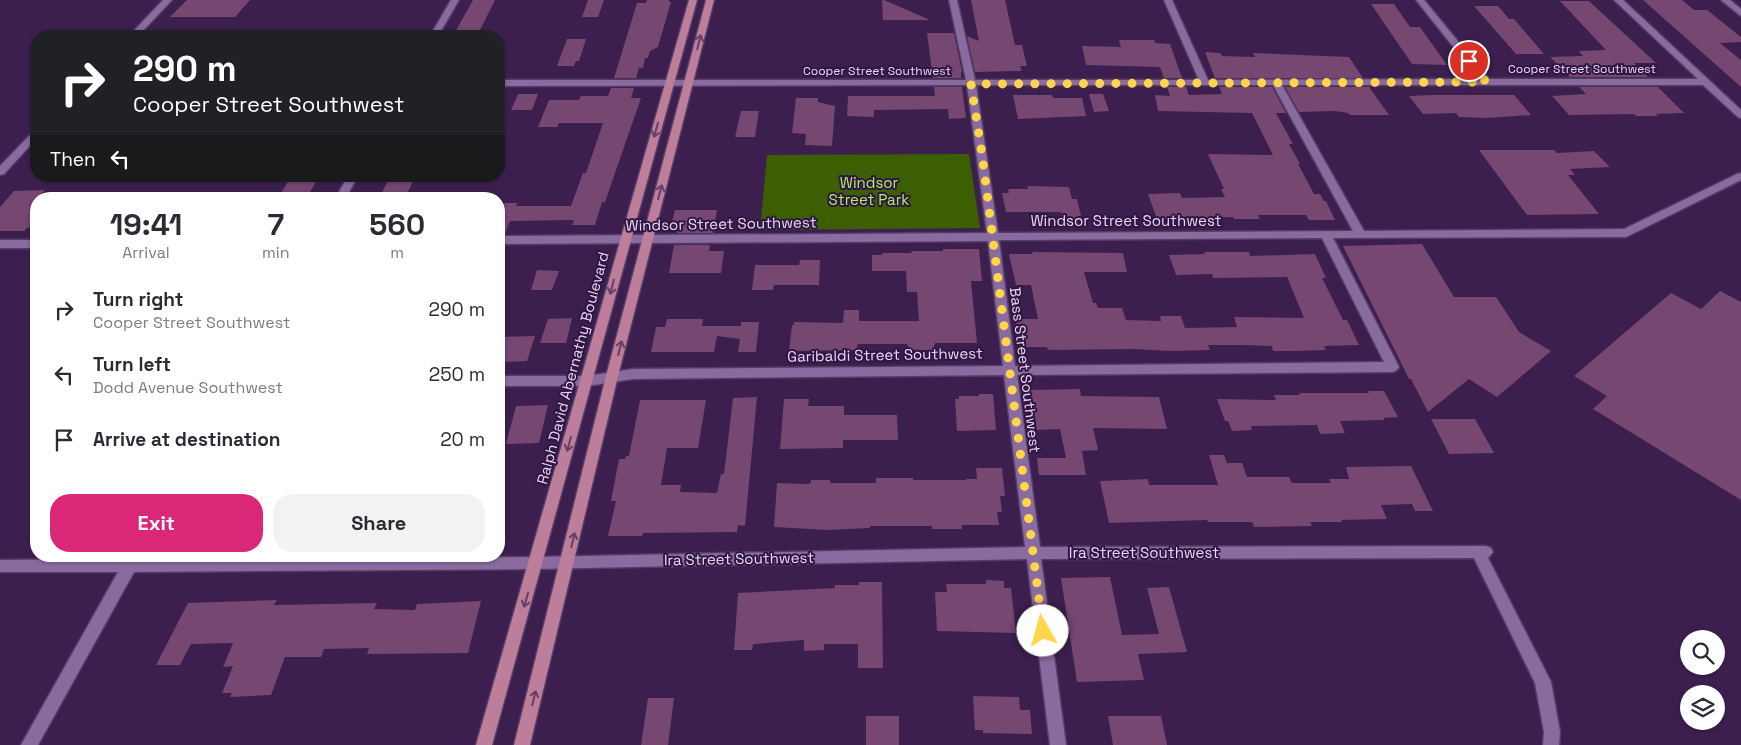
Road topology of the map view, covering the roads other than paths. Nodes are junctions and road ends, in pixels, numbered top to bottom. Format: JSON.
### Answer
{"nodes":[{"id":1,"x":168,"y":0,"type":"edge"},
{"id":2,"x":455,"y":0,"type":"edge"},
{"id":3,"x":693,"y":0,"type":"edge"},
{"id":4,"x":710,"y":0,"type":"edge"},
{"id":5,"x":953,"y":0,"type":"edge"},
{"id":6,"x":1168,"y":0,"type":"edge"},
{"id":7,"x":1420,"y":0,"type":"edge"},
{"id":8,"x":1618,"y":0,"type":"edge"},
{"id":9,"x":1725,"y":0,"type":"edge"},
{"id":10,"x":1741,"y":13,"type":"edge"},
{"id":11,"x":139,"y":30,"type":"edge"},
{"id":12,"x":438,"y":30,"type":"edge"},
{"id":13,"x":1486,"y":82,"type":"junction"},
{"id":14,"x":1706,"y":82,"type":"junction"},
{"id":15,"x":505,"y":83,"type":"edge"},
{"id":16,"x":669,"y":83,"type":"junction"},
{"id":17,"x":689,"y":83,"type":"junction"},
{"id":18,"x":1205,"y":83,"type":"junction"},
{"id":19,"x":1276,"y":83,"type":"junction"},
{"id":20,"x":971,"y":84,"type":"junction"},
{"id":21,"x":1741,"y":114,"type":"edge"},
{"id":22,"x":30,"y":140,"type":"edge"},
{"id":23,"x":0,"y":172,"type":"edge"},
{"id":24,"x":1741,"y":176,"type":"edge"},
{"id":25,"x":1326,"y":234,"type":"junction"},
{"id":26,"x":1360,"y":234,"type":"junction"},
{"id":27,"x":991,"y":236,"type":"junction"},
{"id":28,"x":505,"y":240,"type":"edge"},
{"id":29,"x":624,"y":240,"type":"junction"},
{"id":30,"x":648,"y":240,"type":"junction"},
{"id":31,"x":0,"y":244,"type":"edge"},
{"id":32,"x":30,"y":244,"type":"edge"},
{"id":33,"x":1009,"y":369,"type":"junction"},
{"id":34,"x":612,"y":376,"type":"junction"},
{"id":35,"x":587,"y":380,"type":"junction"},
{"id":36,"x":505,"y":381,"type":"edge"},
{"id":37,"x":1033,"y":553,"type":"junction"},
{"id":38,"x":106,"y":562,"type":"edge"},
{"id":39,"x":131,"y":562,"type":"edge"},
{"id":40,"x":505,"y":562,"type":"edge"},
{"id":41,"x":537,"y":562,"type":"junction"},
{"id":42,"x":568,"y":562,"type":"junction"},
{"id":43,"x":0,"y":566,"type":"edge"},
{"id":44,"x":29,"y":745,"type":"edge"},
{"id":45,"x":484,"y":745,"type":"edge"},
{"id":46,"x":522,"y":745,"type":"edge"},
{"id":47,"x":1058,"y":745,"type":"edge"},
{"id":48,"x":1551,"y":745,"type":"edge"}],
"edges":[{"from":1,"to":11,"type":"street"},
{"from":2,"to":12,"type":"street"},
{"from":3,"to":16,"type":"main road","name":"Ralph David Abernathy Boulevard"},
{"from":17,"to":4,"type":"main road","one_way":true},
{"from":5,"to":20,"type":"street","name":"Bass Street Southwest"},
{"from":6,"to":18,"type":"street"},
{"from":7,"to":13,"type":"street"},
{"from":8,"to":14,"type":"street"},
{"from":9,"to":10,"type":"street"},
{"from":13,"to":14,"type":"street","name":"Cooper Street Southwest"},
{"from":13,"to":19,"type":"street","name":"Cooper Street Southwest"},
{"from":14,"to":21,"type":"street"},
{"from":15,"to":16,"type":"street","name":"Cooper Street Southwest"},
{"from":16,"to":17,"type":"street","name":"Cooper Street Southwest"},
{"from":16,"to":29,"type":"main road","name":"Ralph David Abernathy Boulevard","one_way":true},
{"from":17,"to":20,"type":"street","name":"Cooper Street Southwest"},
{"from":30,"to":17,"type":"main road","one_way":true},
{"from":18,"to":19,"type":"street","name":"Cooper Street Southwest"},
{"from":18,"to":20,"type":"street","name":"Cooper Street Southwest"},
{"from":19,"to":26,"type":"street"},
{"from":20,"to":27,"type":"street","name":"Bass Street Southwest"},
{"from":22,"to":23,"type":"street"},
{"from":24,"to":26,"type":"street","name":"Windsor Street Southwest"},
{"from":25,"to":26,"type":"street","name":"Windsor Street Southwest"},
{"from":25,"to":27,"type":"street","name":"Windsor Street Southwest"},
{"from":25,"to":33,"type":"street","name":"Garibaldi Street Southwest"},
{"from":27,"to":30,"type":"street","name":"Windsor Street Southwest"},
{"from":27,"to":33,"type":"street","name":"Bass Street Southwest"},
{"from":28,"to":29,"type":"street","name":"Windsor Street Southwest"},
{"from":29,"to":30,"type":"street","name":"Windsor Street Southwest"},
{"from":29,"to":35,"type":"main road","name":"Ralph David Abernathy Boulevard","one_way":true},
{"from":34,"to":30,"type":"main road","one_way":true},
{"from":31,"to":32,"type":"street"},
{"from":33,"to":34,"type":"street","name":"Garibaldi Street Southwest"},
{"from":33,"to":37,"type":"street","name":"Bass Street Southwest"},
{"from":34,"to":35,"type":"street","name":"Garibaldi Street Southwest"},
{"from":42,"to":34,"type":"main road","one_way":true},
{"from":35,"to":36,"type":"street","name":"Garibaldi Street Southwest"},
{"from":35,"to":41,"type":"main road","name":"Ralph David Abernathy Boulevard","one_way":true},
{"from":37,"to":42,"type":"street","name":"Ira Street Southwest"},
{"from":37,"to":47,"type":"street","name":"Bass Street Southwest"},
{"from":37,"to":48,"type":"street","name":"Ira Street Southwest"},
{"from":38,"to":43,"type":"street","name":"Ira Street Southwest"},
{"from":39,"to":44,"type":"street"},
{"from":40,"to":41,"type":"street","name":"Ira Street Southwest"},
{"from":41,"to":42,"type":"street","name":"Ira Street Southwest"},
{"from":41,"to":45,"type":"main road","name":"Ralph David Abernathy Boulevard","one_way":true},
{"from":46,"to":42,"type":"main road","one_way":true}]}
